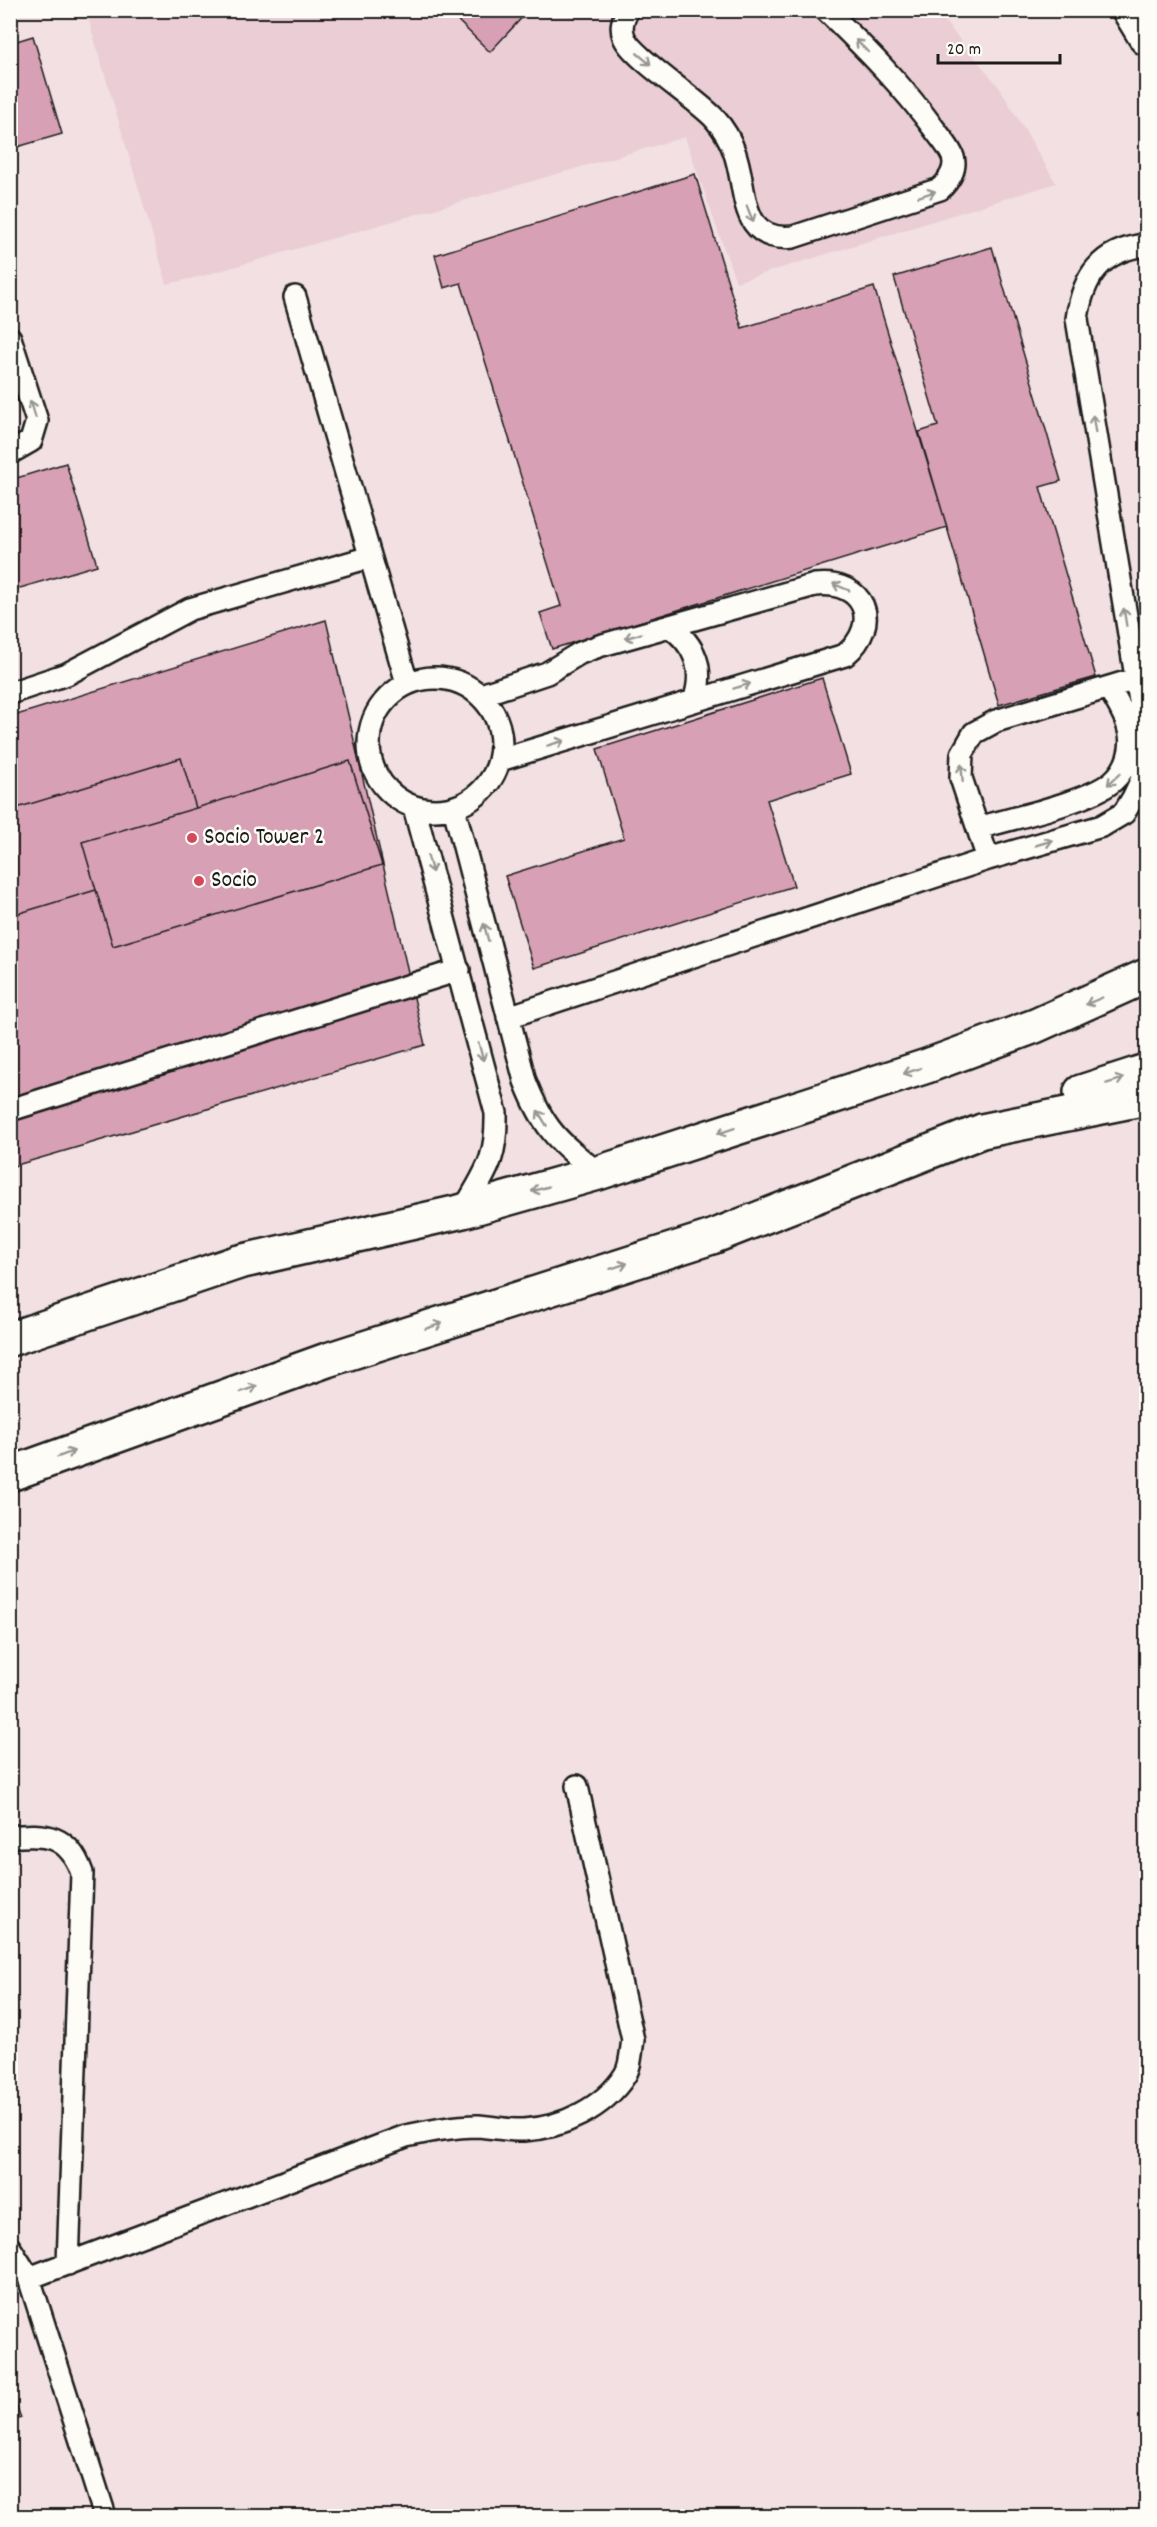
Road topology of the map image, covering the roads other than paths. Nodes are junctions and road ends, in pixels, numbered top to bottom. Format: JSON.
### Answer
{"nodes":[{"id":1,"x":628,"y":10,"type":"edge"},
{"id":2,"x":826,"y":10,"type":"edge"},
{"id":3,"x":1129,"y":10,"type":"edge"},
{"id":4,"x":1146,"y":38,"type":"edge"},
{"id":5,"x":1146,"y":245,"type":"edge"},
{"id":6,"x":295,"y":297,"type":"dead end"},
{"id":7,"x":10,"y":338,"type":"edge"},
{"id":8,"x":10,"y":453,"type":"edge"},
{"id":9,"x":370,"y":557,"type":"junction"},
{"id":10,"x":669,"y":626,"type":"junction"},
{"id":11,"x":1136,"y":679,"type":"junction"},
{"id":12,"x":407,"y":683,"type":"junction"},
{"id":13,"x":1109,"y":688,"type":"junction"},
{"id":14,"x":10,"y":693,"type":"edge"},
{"id":15,"x":481,"y":695,"type":"junction"},
{"id":16,"x":694,"y":701,"type":"junction"},
{"id":17,"x":1146,"y":736,"type":"edge"},
{"id":18,"x":1146,"y":756,"type":"edge"},
{"id":19,"x":500,"y":760,"type":"junction"},
{"id":20,"x":414,"y":807,"type":"junction"},
{"id":21,"x":454,"y":808,"type":"junction"},
{"id":22,"x":978,"y":828,"type":"junction"},
{"id":23,"x":988,"y":859,"type":"junction"},
{"id":24,"x":459,"y":970,"type":"junction"},
{"id":25,"x":1144,"y":980,"type":"edge"},
{"id":26,"x":508,"y":1017,"type":"junction"},
{"id":27,"x":1146,"y":1071,"type":"edge"},
{"id":28,"x":1146,"y":1098,"type":"edge"},
{"id":29,"x":10,"y":1110,"type":"edge"},
{"id":30,"x":982,"y":1131,"type":"junction"},
{"id":31,"x":598,"y":1173,"type":"junction"},
{"id":32,"x":463,"y":1210,"type":"junction"},
{"id":33,"x":10,"y":1339,"type":"edge"},
{"id":34,"x":10,"y":1474,"type":"edge"},
{"id":35,"x":577,"y":1786,"type":"dead end"},
{"id":36,"x":10,"y":1837,"type":"edge"},
{"id":37,"x":10,"y":2248,"type":"edge"},
{"id":38,"x":68,"y":2264,"type":"junction"},
{"id":39,"x":29,"y":2278,"type":"junction"},
{"id":40,"x":105,"y":2517,"type":"edge"}],
"edges":[{"from":1,"to":2,"type":"lane","one_way":true},
{"from":3,"to":4,"type":"street"},
{"from":11,"to":5,"type":"lane","one_way":true},
{"from":6,"to":9,"type":"lane"},
{"from":8,"to":7,"type":"lane","one_way":true},
{"from":9,"to":12,"type":"lane"},
{"from":9,"to":14,"type":"lane"},
{"from":10,"to":15,"type":"lane","one_way":true},
{"from":10,"to":16,"type":"lane"},
{"from":16,"to":10,"type":"lane","one_way":true},
{"from":11,"to":13,"type":"lane"},
{"from":11,"to":17,"type":"lane"},
{"from":12,"to":15,"type":"lane"},
{"from":12,"to":20,"type":"lane"},
{"from":22,"to":13,"type":"lane","one_way":true},
{"from":13,"to":22,"type":"lane","one_way":true},
{"from":15,"to":19,"type":"lane"},
{"from":19,"to":16,"type":"lane","one_way":true},
{"from":23,"to":18,"type":"lane","one_way":true},
{"from":19,"to":21,"type":"lane"},
{"from":20,"to":21,"type":"lane"},
{"from":20,"to":24,"type":"lane","one_way":true},
{"from":26,"to":21,"type":"lane","one_way":true},
{"from":22,"to":23,"type":"lane"},
{"from":23,"to":26,"type":"lane"},
{"from":24,"to":29,"type":"lane"},
{"from":24,"to":32,"type":"lane","one_way":true},
{"from":25,"to":31,"type":"street","one_way":true},
{"from":31,"to":26,"type":"lane","one_way":true},
{"from":30,"to":27,"type":"street","one_way":true},
{"from":28,"to":30,"type":"street"},
{"from":34,"to":30,"type":"street","one_way":true},
{"from":31,"to":32,"type":"street","one_way":true},
{"from":32,"to":33,"type":"street"},
{"from":35,"to":38,"type":"lane"},
{"from":36,"to":38,"type":"lane"},
{"from":37,"to":39,"type":"lane"},
{"from":38,"to":39,"type":"lane"},
{"from":39,"to":40,"type":"lane"}]}
